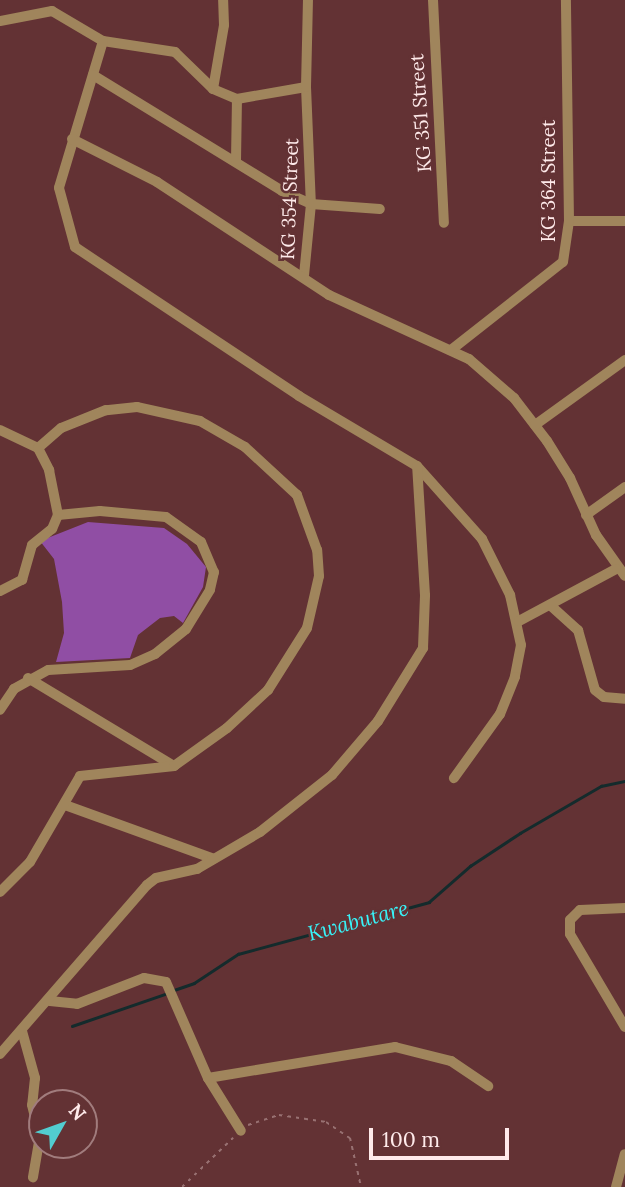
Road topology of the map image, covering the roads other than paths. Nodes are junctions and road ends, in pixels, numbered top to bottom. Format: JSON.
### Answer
{"nodes":[{"id":1,"x":223,"y":0,"type":"edge"},
{"id":2,"x":308,"y":0,"type":"edge"},
{"id":3,"x":433,"y":0,"type":"edge"},
{"id":4,"x":566,"y":0,"type":"edge"},
{"id":5,"x":49,"y":5,"type":"edge"},
{"id":6,"x":0,"y":21,"type":"edge"},
{"id":7,"x":103,"y":41,"type":"junction"},
{"id":8,"x":93,"y":75,"type":"junction"},
{"id":9,"x":306,"y":87,"type":"junction"},
{"id":10,"x":213,"y":89,"type":"junction"},
{"id":11,"x":237,"y":99,"type":"junction"},
{"id":12,"x":72,"y":139,"type":"junction"},
{"id":13,"x":236,"y":161,"type":"junction"},
{"id":14,"x":311,"y":204,"type":"junction"},
{"id":15,"x":380,"y":209,"type":"dead end"},
{"id":16,"x":569,"y":221,"type":"junction"},
{"id":17,"x":625,"y":221,"type":"edge"},
{"id":18,"x":444,"y":223,"type":"dead end"},
{"id":19,"x":304,"y":275,"type":"junction"},
{"id":20,"x":451,"y":350,"type":"junction"},
{"id":21,"x":625,"y":360,"type":"edge"},
{"id":22,"x":535,"y":425,"type":"junction"},
{"id":23,"x":0,"y":430,"type":"edge"},
{"id":24,"x":38,"y":448,"type":"junction"},
{"id":25,"x":417,"y":466,"type":"junction"},
{"id":26,"x":625,"y":487,"type":"edge"},
{"id":27,"x":58,"y":515,"type":"junction"},
{"id":28,"x":586,"y":515,"type":"junction"},
{"id":29,"x":621,"y":573,"type":"edge"},
{"id":30,"x":0,"y":591,"type":"edge"},
{"id":31,"x":550,"y":605,"type":"junction"},
{"id":32,"x":519,"y":621,"type":"junction"},
{"id":33,"x":28,"y":678,"type":"junction"},
{"id":34,"x":625,"y":699,"type":"edge"},
{"id":35,"x":0,"y":710,"type":"edge"},
{"id":36,"x":174,"y":766,"type":"junction"},
{"id":37,"x":454,"y":778,"type":"dead end"},
{"id":38,"x":65,"y":805,"type":"junction"},
{"id":39,"x":214,"y":859,"type":"junction"},
{"id":40,"x":0,"y":892,"type":"edge"},
{"id":41,"x":625,"y":908,"type":"edge"},
{"id":42,"x":50,"y":1001,"type":"junction"},
{"id":43,"x":625,"y":1027,"type":"edge"},
{"id":44,"x":22,"y":1031,"type":"junction"},
{"id":45,"x":0,"y":1054,"type":"edge"},
{"id":46,"x":208,"y":1078,"type":"junction"},
{"id":47,"x":488,"y":1086,"type":"dead end"},
{"id":48,"x":241,"y":1131,"type":"road end"},
{"id":49,"x":625,"y":1154,"type":"edge"},
{"id":50,"x":33,"y":1177,"type":"dead end"},
{"id":51,"x":616,"y":1187,"type":"edge"}],
"edges":[{"from":1,"to":10,"type":"street"},
{"from":2,"to":9,"type":"street","name":"KG 354 Street"},
{"from":3,"to":18,"type":"street","name":"KG 351 Street"},
{"from":4,"to":16,"type":"street","name":"KG 364 Street"},
{"from":5,"to":6,"type":"street"},
{"from":5,"to":7,"type":"street"},
{"from":7,"to":8,"type":"street"},
{"from":7,"to":10,"type":"street"},
{"from":8,"to":12,"type":"street"},
{"from":8,"to":13,"type":"street"},
{"from":9,"to":11,"type":"street"},
{"from":9,"to":14,"type":"street","name":"KG 354 Street"},
{"from":10,"to":11,"type":"street"},
{"from":11,"to":13,"type":"street"},
{"from":12,"to":19,"type":"street"},
{"from":12,"to":25,"type":"street"},
{"from":13,"to":14,"type":"street"},
{"from":14,"to":15,"type":"street"},
{"from":14,"to":19,"type":"street","name":"KG 354 Street"},
{"from":16,"to":17,"type":"street"},
{"from":16,"to":20,"type":"street","name":"KG 364 Street"},
{"from":19,"to":20,"type":"street","name":"KG 354 Street"},
{"from":20,"to":22,"type":"street","name":"KG 354 Street"},
{"from":21,"to":22,"type":"street"},
{"from":22,"to":28,"type":"street","name":"KG 354 Street"},
{"from":23,"to":24,"type":"street"},
{"from":24,"to":27,"type":"street"},
{"from":24,"to":36,"type":"street"},
{"from":25,"to":32,"type":"street"},
{"from":25,"to":39,"type":"street"},
{"from":26,"to":28,"type":"street"},
{"from":27,"to":30,"type":"street"},
{"from":27,"to":33,"type":"street"},
{"from":28,"to":29,"type":"street","name":"KG 354 Street"},
{"from":29,"to":31,"type":"street"},
{"from":31,"to":32,"type":"street"},
{"from":31,"to":34,"type":"street"},
{"from":32,"to":37,"type":"street"},
{"from":33,"to":35,"type":"street"},
{"from":33,"to":36,"type":"street"},
{"from":36,"to":38,"type":"street"},
{"from":38,"to":39,"type":"street"},
{"from":38,"to":40,"type":"street"},
{"from":39,"to":42,"type":"street"},
{"from":41,"to":43,"type":"street"},
{"from":42,"to":44,"type":"street"},
{"from":42,"to":46,"type":"street"},
{"from":44,"to":45,"type":"street"},
{"from":44,"to":50,"type":"street"},
{"from":46,"to":47,"type":"street"},
{"from":46,"to":48,"type":"street"},
{"from":49,"to":51,"type":"street"}]}
